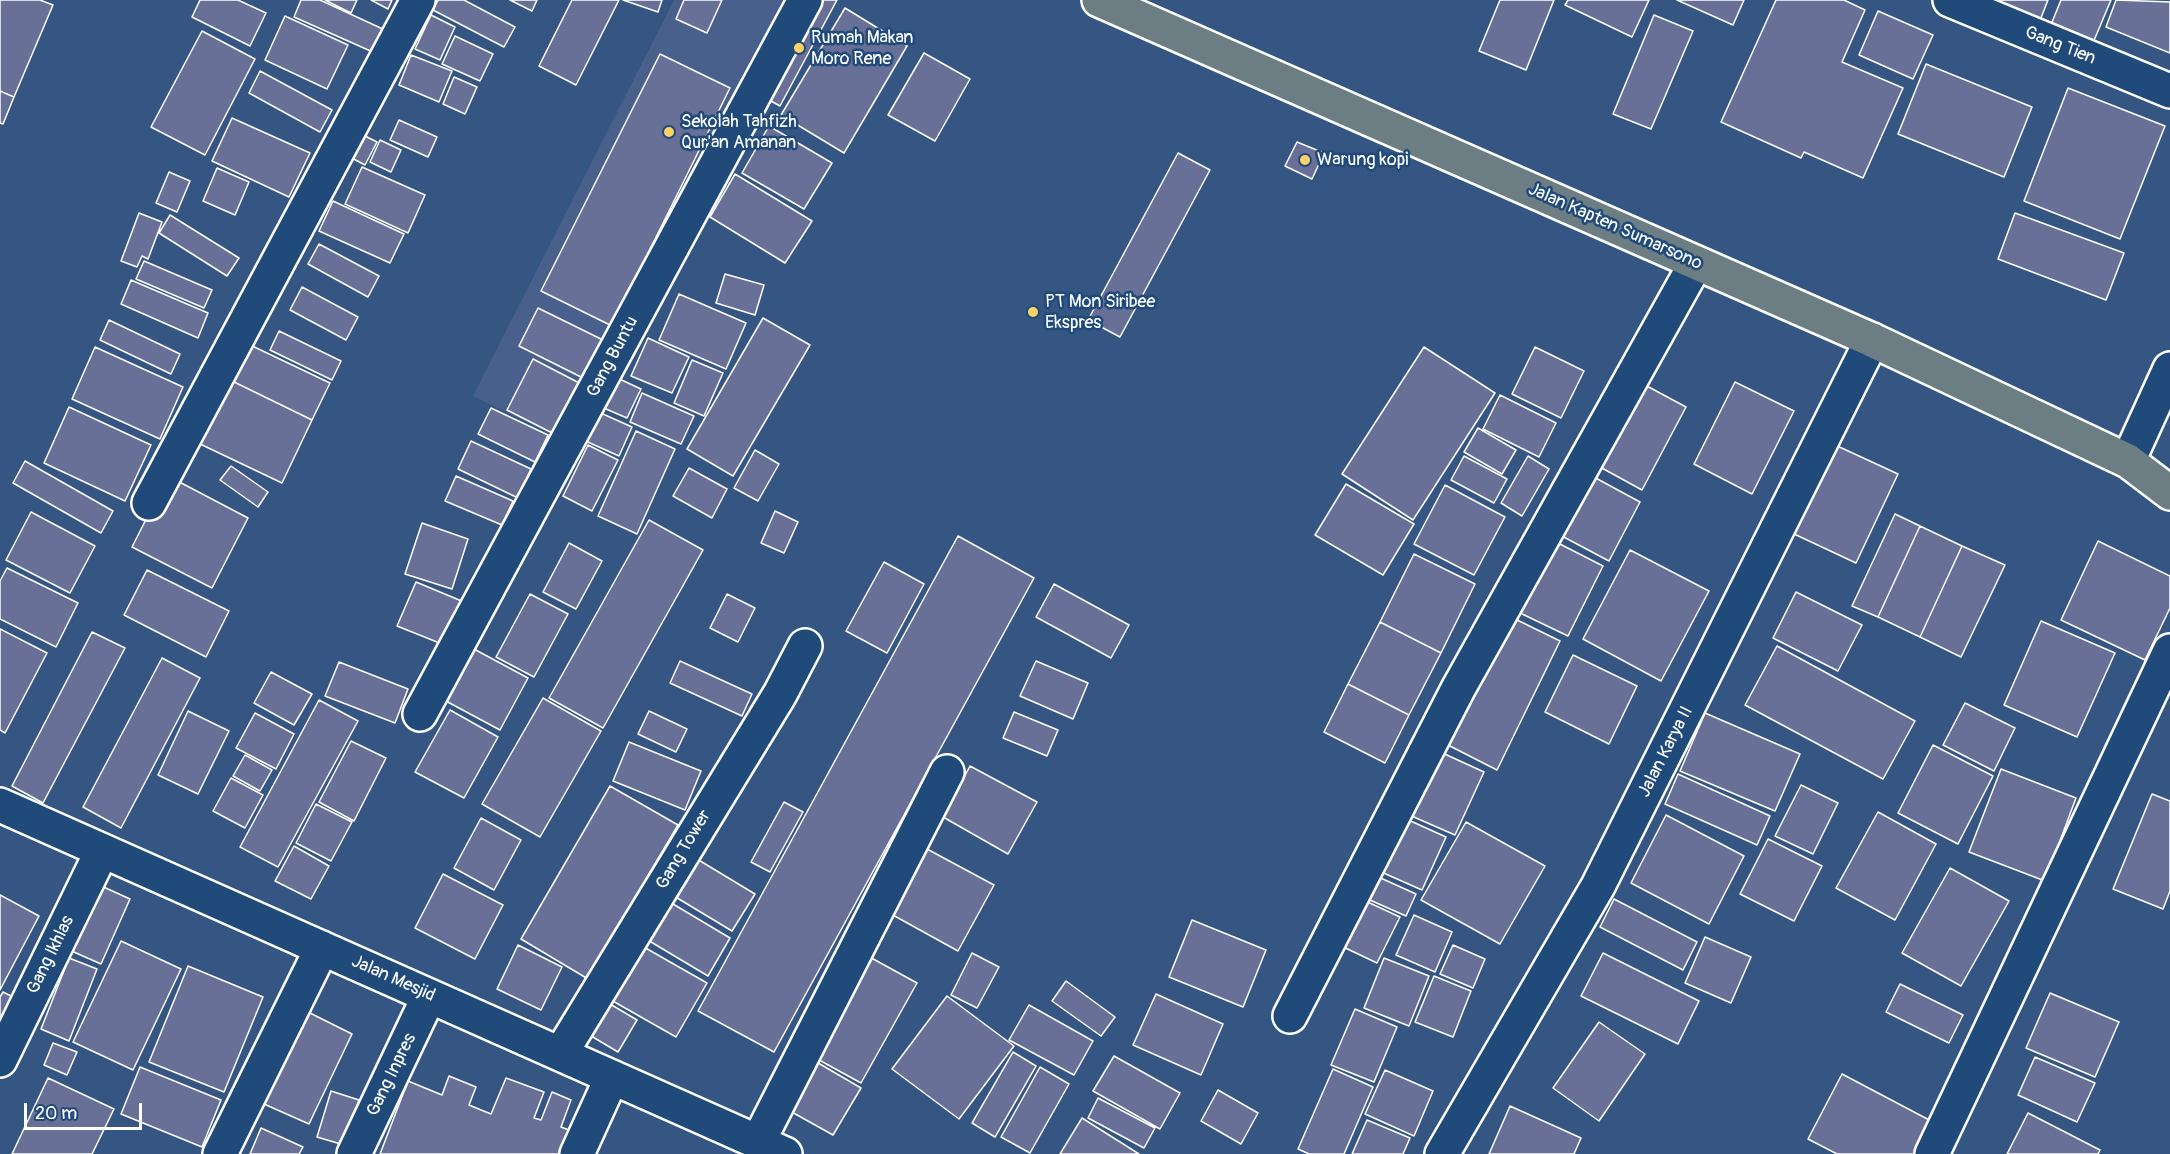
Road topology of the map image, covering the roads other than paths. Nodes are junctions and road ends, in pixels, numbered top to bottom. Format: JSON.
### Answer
{"nodes":[{"id":1,"x":418,"y":0,"type":"edge"},
{"id":2,"x":806,"y":0,"type":"edge"},
{"id":3,"x":1099,"y":0,"type":"edge"},
{"id":4,"x":1950,"y":0,"type":"edge"},
{"id":5,"x":2170,"y":91,"type":"edge"},
{"id":6,"x":1696,"y":263,"type":"junction"},
{"id":7,"x":1872,"y":340,"type":"junction"},
{"id":8,"x":2170,"y":369,"type":"edge"},
{"id":9,"x":2128,"y":461,"type":"junction"},
{"id":10,"x":2170,"y":461,"type":"edge"},
{"id":11,"x":2170,"y":493,"type":"edge"},
{"id":12,"x":149,"y":503,"type":"dead end"},
{"id":13,"x":806,"y":646,"type":"dead end"},
{"id":14,"x":2170,"y":651,"type":"edge"},
{"id":15,"x":420,"y":714,"type":"dead end"},
{"id":16,"x":947,"y":772,"type":"dead end"},
{"id":17,"x":0,"y":805,"type":"edge"},
{"id":18,"x":102,"y":851,"type":"junction"},
{"id":19,"x":322,"y":948,"type":"junction"},
{"id":20,"x":429,"y":996,"type":"junction"},
{"id":21,"x":1290,"y":1016,"type":"dead end"},
{"id":22,"x":561,"y":1053,"type":"junction"},
{"id":23,"x":0,"y":1060,"type":"edge"},
{"id":24,"x":612,"y":1077,"type":"junction"},
{"id":25,"x":772,"y":1148,"type":"edge"},
{"id":26,"x":220,"y":1154,"type":"edge"},
{"id":27,"x":354,"y":1154,"type":"edge"},
{"id":28,"x":577,"y":1154,"type":"edge"},
{"id":29,"x":1442,"y":1154,"type":"edge"},
{"id":30,"x":1932,"y":1154,"type":"edge"}],
"edges":[{"from":1,"to":12,"type":"street"},
{"from":2,"to":15,"type":"street","name":"Gang Buntu"},
{"from":3,"to":6,"type":"highway","name":"Jalan Kapten Sumarsono"},
{"from":4,"to":5,"type":"street","name":"Gang Tien"},
{"from":6,"to":7,"type":"highway","name":"Jalan Kapten Sumarsono"},
{"from":6,"to":21,"type":"street"},
{"from":7,"to":9,"type":"highway","name":"Jalan Kapten Sumarsono"},
{"from":7,"to":29,"type":"street","name":"Jalan Karya II"},
{"from":8,"to":9,"type":"street"},
{"from":9,"to":10,"type":"highway","name":"Jalan Kapten Sumarsono"},
{"from":9,"to":11,"type":"highway","name":"Jalan Kapten Sumarsono"},
{"from":13,"to":22,"type":"street","name":"Gang Tower"},
{"from":14,"to":30,"type":"street"},
{"from":16,"to":25,"type":"street"},
{"from":17,"to":18,"type":"street","name":"Jalan Mesjid"},
{"from":18,"to":19,"type":"street","name":"Jalan Mesjid"},
{"from":18,"to":23,"type":"street","name":"Gang Ikhlas"},
{"from":19,"to":20,"type":"street","name":"Jalan Mesjid"},
{"from":19,"to":26,"type":"street"},
{"from":20,"to":22,"type":"street","name":"Jalan Mesjid"},
{"from":20,"to":27,"type":"street","name":"Gang Inpres"},
{"from":22,"to":24,"type":"street","name":"Jalan Mesjid"},
{"from":24,"to":25,"type":"street","name":"Jalan Mesjid"},
{"from":24,"to":28,"type":"street"}]}
